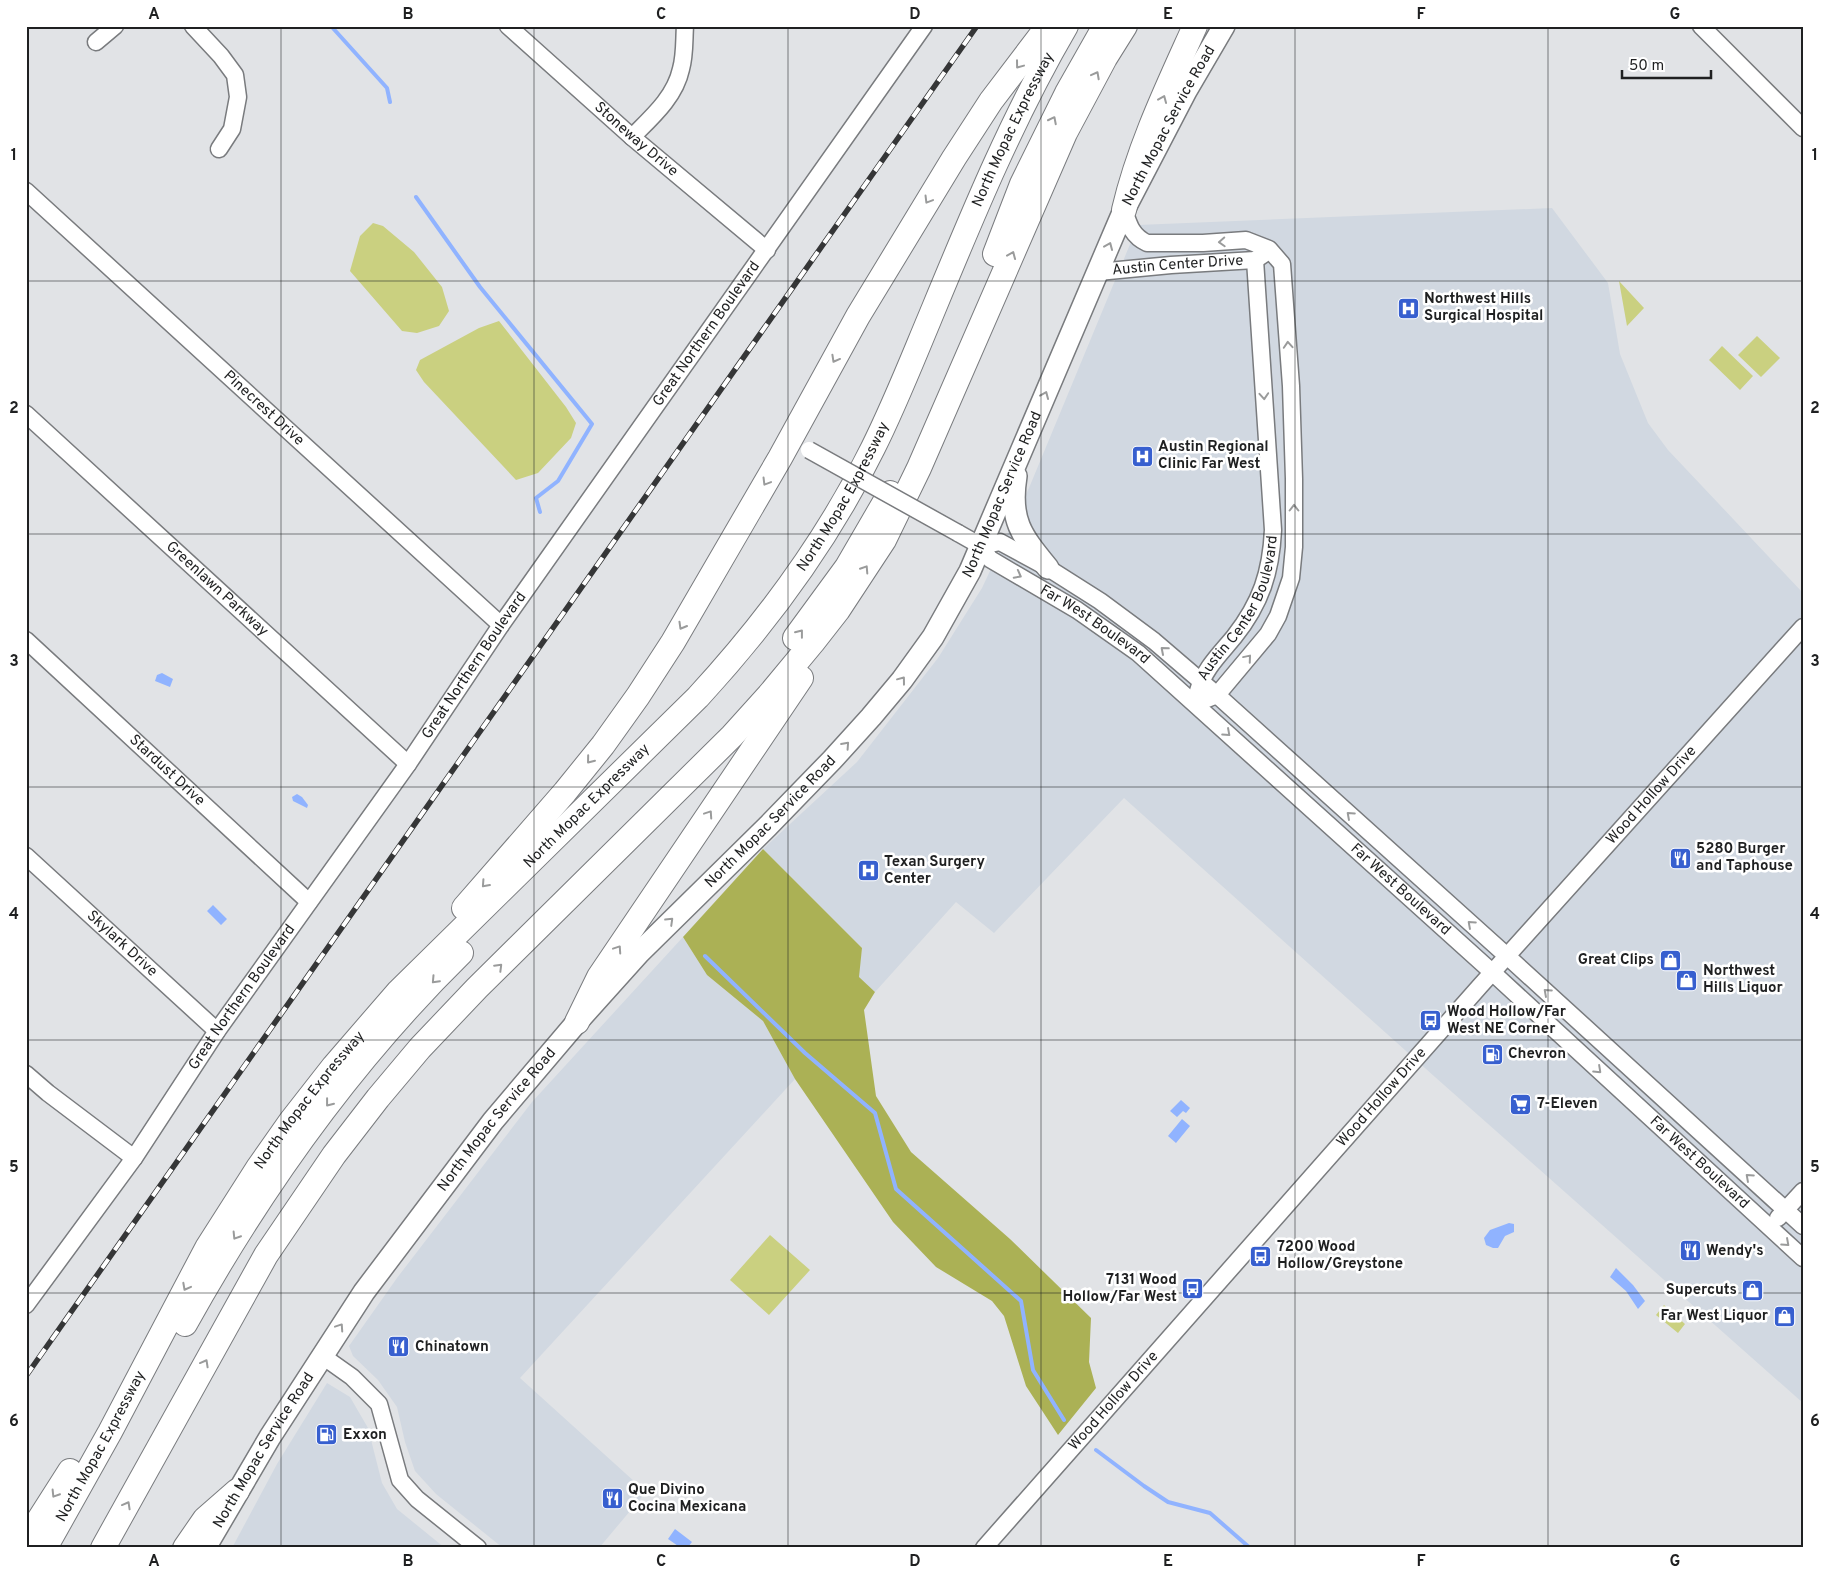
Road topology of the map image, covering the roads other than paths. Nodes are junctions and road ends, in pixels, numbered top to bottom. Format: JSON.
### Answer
{"nodes":[{"id":1,"x":115,"y":26,"type":"edge"},
{"id":2,"x":193,"y":26,"type":"edge"},
{"id":3,"x":508,"y":26,"type":"edge"},
{"id":4,"x":685,"y":26,"type":"edge"},
{"id":5,"x":924,"y":26,"type":"edge"},
{"id":6,"x":1048,"y":26,"type":"edge"},
{"id":7,"x":1066,"y":26,"type":"edge"},
{"id":8,"x":1084,"y":26,"type":"edge"},
{"id":9,"x":1105,"y":26,"type":"edge"},
{"id":10,"x":1124,"y":26,"type":"edge"},
{"id":11,"x":1194,"y":26,"type":"edge"},
{"id":12,"x":1224,"y":26,"type":"edge"},
{"id":13,"x":1701,"y":26,"type":"edge"},
{"id":14,"x":96,"y":42,"type":"dead end"},
{"id":15,"x":1803,"y":128,"type":"edge"},
{"id":16,"x":1065,"y":134,"type":"junction"},
{"id":17,"x":632,"y":137,"type":"junction"},
{"id":18,"x":219,"y":150,"type":"dead end"},
{"id":19,"x":26,"y":191,"type":"edge"},
{"id":20,"x":1124,"y":210,"type":"junction"},
{"id":21,"x":1005,"y":229,"type":"junction"},
{"id":22,"x":1270,"y":249,"type":"junction"},
{"id":23,"x":767,"y":250,"type":"junction"},
{"id":24,"x":1255,"y":260,"type":"junction"},
{"id":25,"x":1098,"y":272,"type":"junction"},
{"id":26,"x":26,"y":414,"type":"edge"},
{"id":27,"x":800,"y":445,"type":"junction"},
{"id":28,"x":1019,"y":456,"type":"junction"},
{"id":29,"x":1294,"y":479,"type":"junction"},
{"id":30,"x":1270,"y":487,"type":"junction"},
{"id":31,"x":981,"y":546,"type":"junction"},
{"id":32,"x":1048,"y":568,"type":"junction"},
{"id":33,"x":838,"y":610,"type":"junction"},
{"id":34,"x":501,"y":626,"type":"junction"},
{"id":35,"x":1803,"y":627,"type":"edge"},
{"id":36,"x":26,"y":640,"type":"edge"},
{"id":37,"x":1200,"y":682,"type":"junction"},
{"id":38,"x":1217,"y":695,"type":"junction"},
{"id":39,"x":1195,"y":704,"type":"junction"},
{"id":40,"x":408,"y":764,"type":"junction"},
{"id":41,"x":26,"y":856,"type":"edge"},
{"id":42,"x":308,"y":902,"type":"junction"},
{"id":43,"x":1507,"y":956,"type":"junction"},
{"id":44,"x":1492,"y":972,"type":"junction"},
{"id":45,"x":398,"y":992,"type":"junction"},
{"id":46,"x":577,"y":1022,"type":"junction"},
{"id":47,"x":217,"y":1031,"type":"junction"},
{"id":48,"x":26,"y":1074,"type":"edge"},
{"id":49,"x":134,"y":1158,"type":"junction"},
{"id":50,"x":1803,"y":1191,"type":"edge"},
{"id":51,"x":1785,"y":1210,"type":"junction"},
{"id":52,"x":1803,"y":1226,"type":"edge"},
{"id":53,"x":1770,"y":1227,"type":"junction"},
{"id":54,"x":1803,"y":1258,"type":"edge"},
{"id":55,"x":33,"y":1282,"type":"edge"},
{"id":56,"x":26,"y":1305,"type":"edge"},
{"id":57,"x":321,"y":1356,"type":"junction"},
{"id":58,"x":110,"y":1432,"type":"junction"},
{"id":59,"x":237,"y":1491,"type":"junction"},
{"id":60,"x":26,"y":1540,"type":"edge"},
{"id":61,"x":45,"y":1548,"type":"edge"},
{"id":62,"x":62,"y":1548,"type":"edge"},
{"id":63,"x":85,"y":1548,"type":"edge"},
{"id":64,"x":103,"y":1548,"type":"edge"},
{"id":65,"x":185,"y":1548,"type":"edge"},
{"id":66,"x":205,"y":1548,"type":"edge"},
{"id":67,"x":478,"y":1548,"type":"edge"},
{"id":68,"x":984,"y":1548,"type":"edge"}],
"edges":[{"from":1,"to":14,"type":"street"},
{"from":2,"to":18,"type":"street"},
{"from":3,"to":17,"type":"street","name":"Stoneway Drive"},
{"from":4,"to":17,"type":"street"},
{"from":5,"to":23,"type":"street","name":"Great Northern Boulevard"},
{"from":6,"to":27,"type":"highway","one_way":true},
{"from":7,"to":45,"type":"highway","name":"North Mopac Expressway"},
{"from":8,"to":62,"type":"highway","one_way":true},
{"from":21,"to":9,"type":"highway","one_way":true},
{"from":16,"to":10,"type":"highway","one_way":true},
{"from":20,"to":11,"type":"highway","one_way":true},
{"from":12,"to":20,"type":"main road","name":"North Mopac Service Road"},
{"from":13,"to":15,"type":"street"},
{"from":16,"to":21,"type":"highway"},
{"from":33,"to":16,"type":"highway","one_way":true},
{"from":17,"to":23,"type":"street","name":"Stoneway Drive"},
{"from":19,"to":34,"type":"street","name":"Pinecrest Drive"},
{"from":22,"to":20,"type":"street","name":"Austin Center Drive","one_way":true},
{"from":25,"to":20,"type":"main road","name":"North Mopac Service Road","one_way":true},
{"from":63,"to":21,"type":"highway","one_way":true},
{"from":22,"to":24,"type":"street","name":"Austin Center Drive"},
{"from":29,"to":22,"type":"street","name":"Austin Center Boulevard","one_way":true},
{"from":23,"to":34,"type":"street","name":"Great Northern Boulevard"},
{"from":24,"to":25,"type":"street","name":"Austin Center Drive"},
{"from":24,"to":30,"type":"street","name":"Austin Center Boulevard","one_way":true},
{"from":28,"to":25,"type":"main road","name":"North Mopac Service Road","one_way":true},
{"from":26,"to":40,"type":"street","name":"Greenlawn Parkway"},
{"from":27,"to":31,"type":"street","name":"Far West Boulevard","bridge":true},
{"from":27,"to":45,"type":"highway","one_way":true},
{"from":28,"to":31,"type":"main road","name":"North Mopac Service Road"},
{"from":28,"to":32,"type":"main road"},
{"from":29,"to":30,"type":"street"},
{"from":38,"to":29,"type":"street","name":"Austin Center Boulevard","one_way":true},
{"from":30,"to":37,"type":"street","name":"Austin Center Boulevard"},
{"from":31,"to":32,"type":"street","name":"Far West Boulevard"},
{"from":31,"to":39,"type":"street","name":"Far West Boulevard","one_way":true},
{"from":46,"to":31,"type":"main road","name":"North Mopac Service Road","one_way":true},
{"from":37,"to":32,"type":"street","name":"Far West Boulevard","one_way":true},
{"from":46,"to":33,"type":"highway","one_way":true},
{"from":64,"to":33,"type":"highway","one_way":true},
{"from":34,"to":40,"type":"street","name":"Great Northern Boulevard"},
{"from":35,"to":43,"type":"street","name":"Wood Hollow Drive"},
{"from":36,"to":42,"type":"street","name":"Stardust Drive"},
{"from":37,"to":38,"type":"street","name":"Far West Boulevard"},
{"from":37,"to":39,"type":"street","name":"Austin Center Boulevard"},
{"from":38,"to":39,"type":"street","name":"Austin Center Boulevard"},
{"from":43,"to":38,"type":"street","name":"Far West Boulevard","one_way":true},
{"from":39,"to":44,"type":"street","name":"Far West Boulevard","one_way":true},
{"from":40,"to":42,"type":"street","name":"Great Northern Boulevard"},
{"from":41,"to":47,"type":"street","name":"Skylark Drive"},
{"from":42,"to":47,"type":"street","name":"Great Northern Boulevard"},
{"from":43,"to":44,"type":"street","name":"Wood Hollow Drive"},
{"from":51,"to":43,"type":"street","name":"Far West Boulevard","one_way":true},
{"from":44,"to":53,"type":"street","name":"Far West Boulevard","one_way":true},
{"from":44,"to":68,"type":"street","name":"Wood Hollow Drive"},
{"from":45,"to":58,"type":"highway","name":"North Mopac Expressway","one_way":true},
{"from":57,"to":46,"type":"main road","name":"North Mopac Service Road","one_way":true},
{"from":47,"to":49,"type":"street","name":"Great Northern Boulevard"},
{"from":48,"to":49,"type":"street"},
{"from":49,"to":55,"type":"street","name":"Great Northern Boulevard"},
{"from":50,"to":51,"type":"street"},
{"from":51,"to":52,"type":"street","name":"Far West Boulevard"},
{"from":51,"to":53,"type":"street"},
{"from":53,"to":54,"type":"street","name":"Far West Boulevard","one_way":true},
{"from":55,"to":56,"type":"street","name":"Great Northern Boulevard"},
{"from":57,"to":59,"type":"main road","name":"North Mopac Service Road"},
{"from":57,"to":67,"type":"street"},
{"from":58,"to":60,"type":"highway","one_way":true},
{"from":58,"to":61,"type":"highway","name":"North Mopac Expressway"},
{"from":59,"to":65,"type":"highway"},
{"from":59,"to":66,"type":"main road","name":"North Mopac Service Road"}]}
